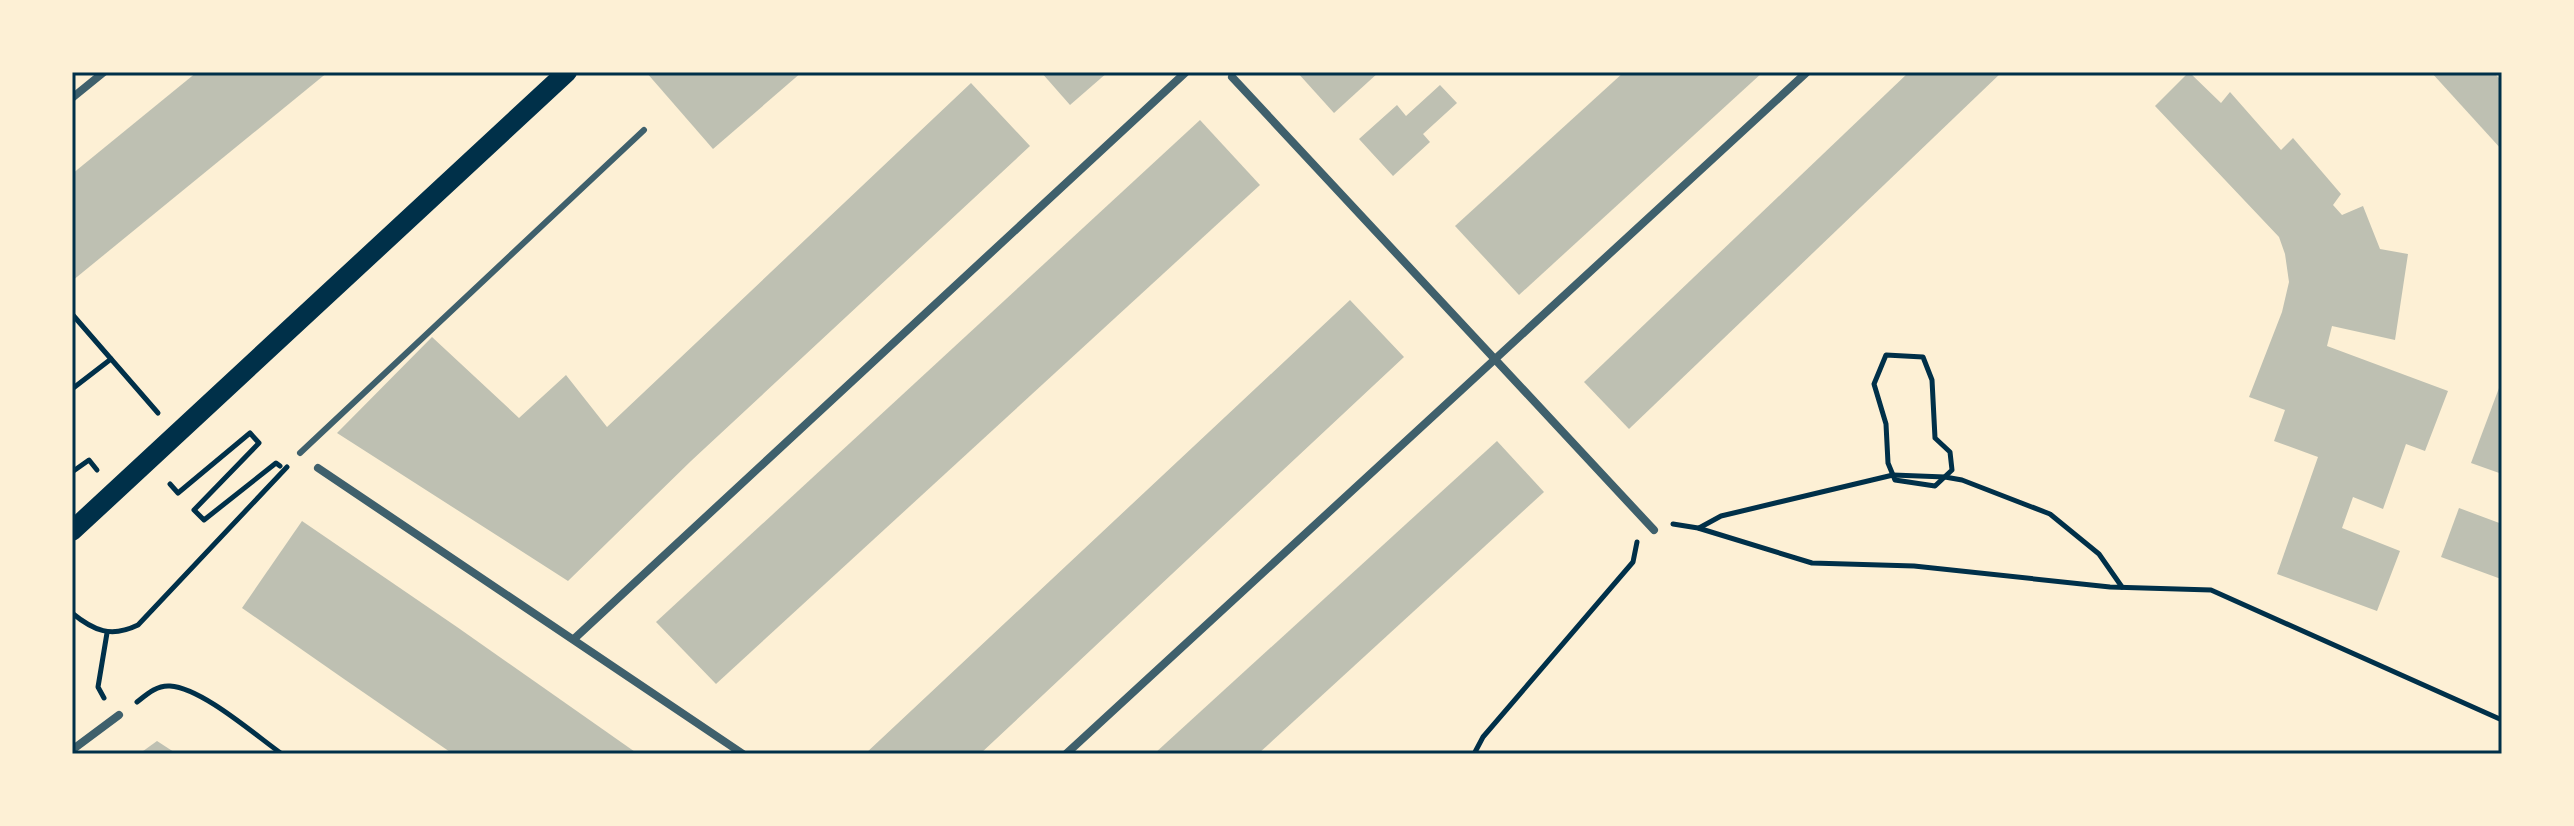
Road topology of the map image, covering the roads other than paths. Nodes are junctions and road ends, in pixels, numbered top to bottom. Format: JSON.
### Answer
{"nodes":[{"id":1,"x":104,"y":72,"type":"edge"},
{"id":2,"x":567,"y":72,"type":"edge"},
{"id":3,"x":1186,"y":72,"type":"edge"},
{"id":4,"x":1807,"y":72,"type":"edge"},
{"id":5,"x":1232,"y":77,"type":"dead end"},
{"id":6,"x":72,"y":98,"type":"edge"},
{"id":7,"x":644,"y":130,"type":"dead end"},
{"id":8,"x":1496,"y":359,"type":"junction"},
{"id":9,"x":300,"y":453,"type":"dead end"},
{"id":10,"x":318,"y":468,"type":"dead end"},
{"id":11,"x":1654,"y":530,"type":"road end"},
{"id":12,"x":72,"y":531,"type":"edge"},
{"id":13,"x":575,"y":638,"type":"junction"},
{"id":14,"x":119,"y":715,"type":"dead end"},
{"id":15,"x":72,"y":750,"type":"edge"},
{"id":16,"x":743,"y":754,"type":"edge"},
{"id":17,"x":1066,"y":754,"type":"edge"}],
"edges":[{"from":1,"to":6,"type":"street"},
{"from":2,"to":12,"type":"main road"},
{"from":3,"to":13,"type":"street"},
{"from":4,"to":8,"type":"street"},
{"from":5,"to":8,"type":"street"},
{"from":7,"to":9,"type":"lane"},
{"from":8,"to":11,"type":"street"},
{"from":8,"to":17,"type":"street"},
{"from":10,"to":13,"type":"street"},
{"from":13,"to":16,"type":"street"},
{"from":14,"to":15,"type":"street"}]}
